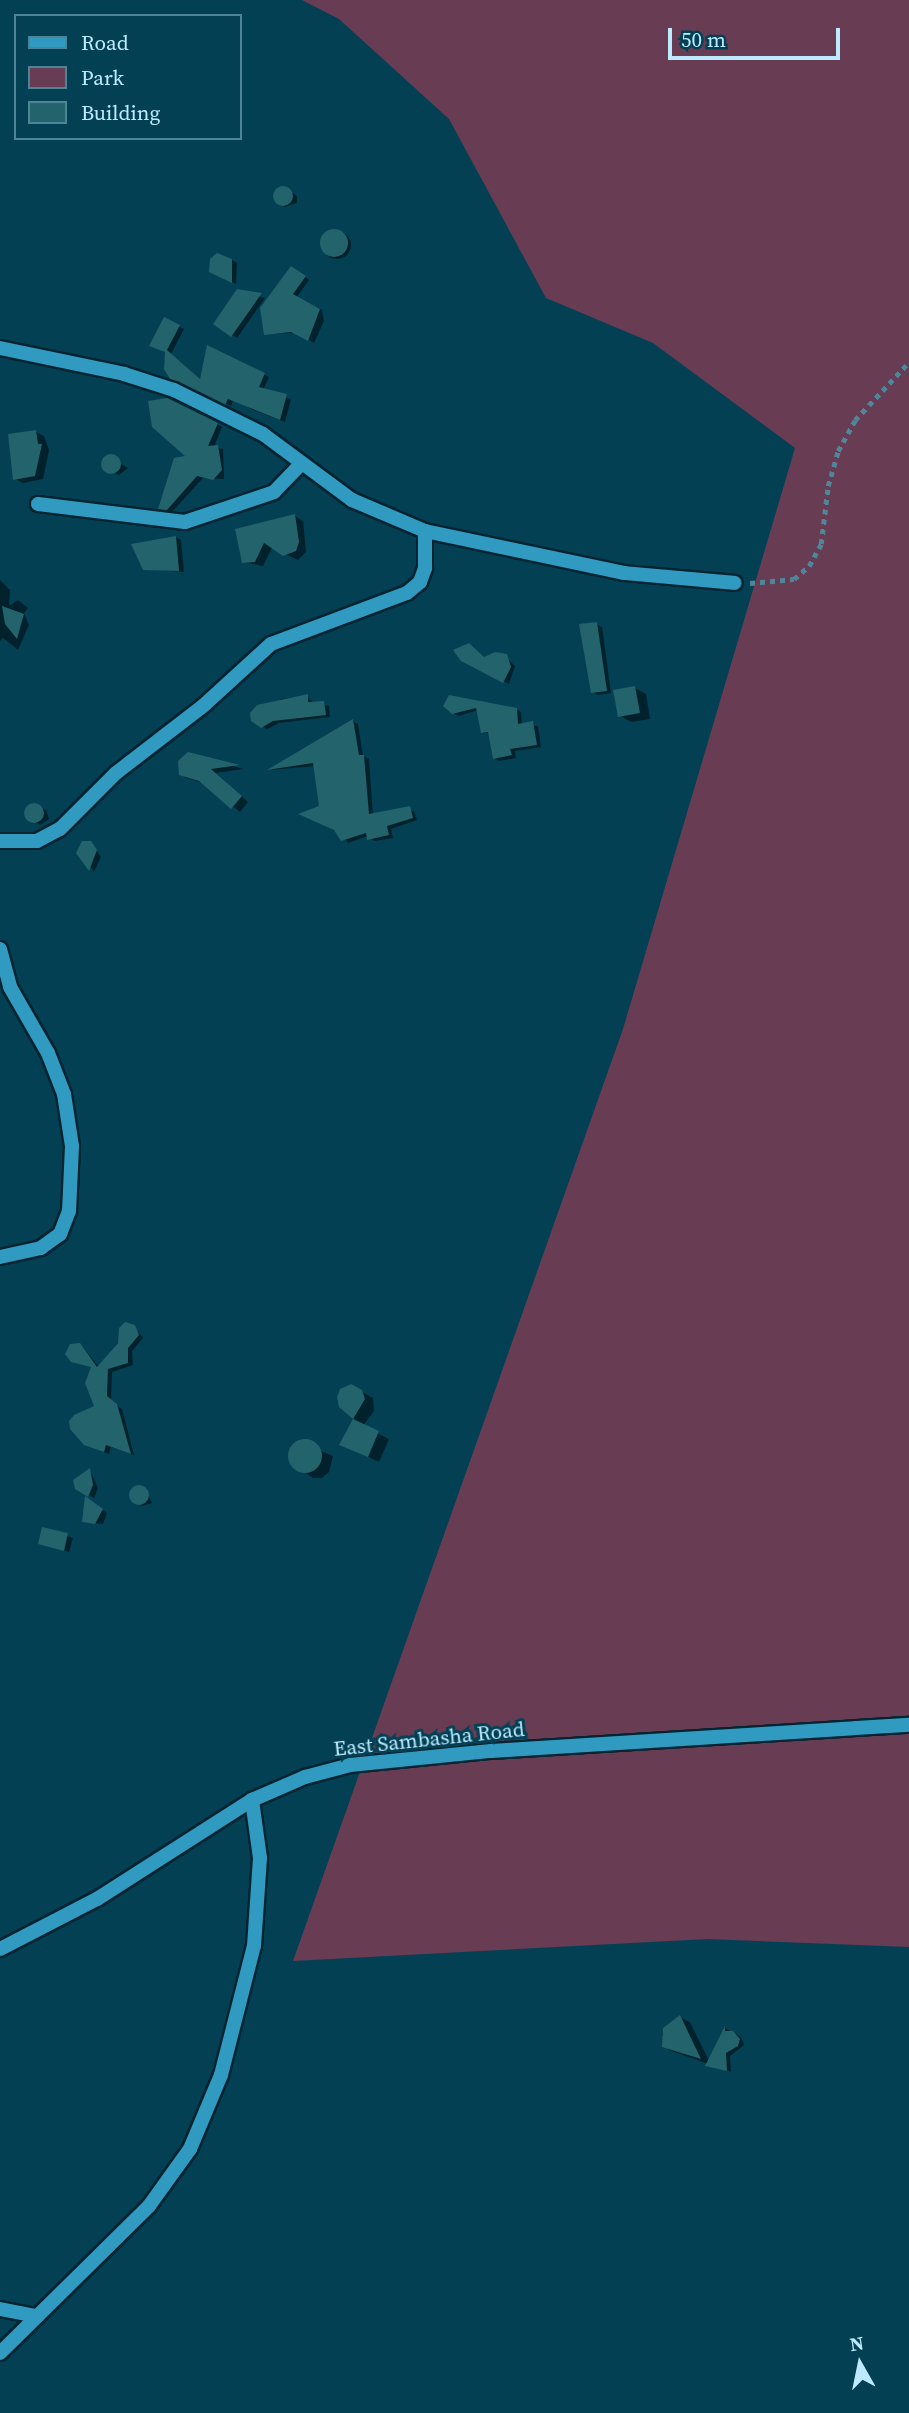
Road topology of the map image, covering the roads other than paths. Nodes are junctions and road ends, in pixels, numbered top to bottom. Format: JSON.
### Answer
{"nodes":[{"id":1,"x":0,"y":348,"type":"edge"},
{"id":2,"x":302,"y":463,"type":"junction"},
{"id":3,"x":38,"y":504,"type":"dead end"},
{"id":4,"x":425,"y":531,"type":"junction"},
{"id":5,"x":735,"y":583,"type":"road end"},
{"id":6,"x":0,"y":841,"type":"edge"},
{"id":7,"x":0,"y":949,"type":"edge"},
{"id":8,"x":0,"y":1257,"type":"edge"},
{"id":9,"x":909,"y":1725,"type":"edge"},
{"id":10,"x":253,"y":1800,"type":"junction"},
{"id":11,"x":0,"y":1950,"type":"edge"},
{"id":12,"x":0,"y":2309,"type":"edge"},
{"id":13,"x":37,"y":2316,"type":"junction"},
{"id":14,"x":0,"y":2353,"type":"edge"}],
"edges":[{"from":1,"to":2,"type":"street"},
{"from":2,"to":3,"type":"street"},
{"from":2,"to":4,"type":"street"},
{"from":4,"to":5,"type":"street"},
{"from":4,"to":6,"type":"street"},
{"from":7,"to":8,"type":"street"},
{"from":9,"to":10,"type":"street","name":"East Sambasha Road"},
{"from":10,"to":11,"type":"street","name":"East Sambasha Road"},
{"from":10,"to":13,"type":"street"},
{"from":12,"to":13,"type":"street"},
{"from":13,"to":14,"type":"street"}]}
